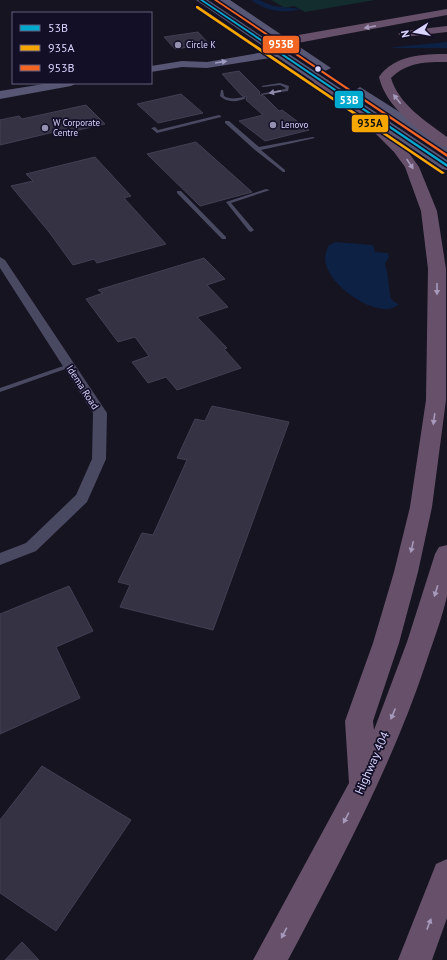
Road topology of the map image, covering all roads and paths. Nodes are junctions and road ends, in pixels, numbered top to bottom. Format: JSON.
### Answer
{"nodes":[{"id":1,"x":201,"y":0,"type":"edge"},
{"id":2,"x":223,"y":0,"type":"edge"},
{"id":3,"x":447,"y":12,"type":"edge"},
{"id":4,"x":447,"y":29,"type":"edge"},
{"id":5,"x":396,"y":35,"type":"dead end"},
{"id":6,"x":374,"y":38,"type":"dead end"},
{"id":7,"x":287,"y":41,"type":"junction"},
{"id":8,"x":266,"y":45,"type":"junction"},
{"id":9,"x":299,"y":50,"type":"junction"},
{"id":10,"x":278,"y":54,"type":"junction"},
{"id":11,"x":447,"y":58,"type":"edge"},
{"id":12,"x":182,"y":64,"type":"junction"},
{"id":13,"x":152,"y":69,"type":"edge"},
{"id":14,"x":319,"y":81,"type":"junction"},
{"id":15,"x":65,"y":84,"type":"edge"},
{"id":16,"x":263,"y":86,"type":"dead end"},
{"id":17,"x":222,"y":91,"type":"dead end"},
{"id":18,"x":262,"y":94,"type":"dead end"},
{"id":19,"x":0,"y":95,"type":"edge"},
{"id":20,"x":244,"y":98,"type":"dead end"},
{"id":21,"x":219,"y":116,"type":"dead end"},
{"id":22,"x":227,"y":122,"type":"dead end"},
{"id":23,"x":153,"y":128,"type":"dead end"},
{"id":24,"x":157,"y":132,"type":"junction"},
{"id":25,"x":162,"y":138,"type":"dead end"},
{"id":26,"x":313,"y":138,"type":"dead end"},
{"id":27,"x":447,"y":144,"type":"edge"},
{"id":28,"x":447,"y":148,"type":"edge"},
{"id":29,"x":257,"y":149,"type":"junction"},
{"id":30,"x":447,"y":166,"type":"edge"},
{"id":31,"x":283,"y":171,"type":"dead end"},
{"id":32,"x":268,"y":190,"type":"dead end"},
{"id":33,"x":179,"y":192,"type":"dead end"},
{"id":34,"x":252,"y":230,"type":"dead end"},
{"id":35,"x":224,"y":238,"type":"dead end"},
{"id":36,"x":0,"y":260,"type":"edge"},
{"id":37,"x":69,"y":366,"type":"junction"},
{"id":38,"x":0,"y":390,"type":"edge"},
{"id":39,"x":447,"y":554,"type":"edge"},
{"id":40,"x":0,"y":559,"type":"edge"},
{"id":41,"x":364,"y":784,"type":"junction"},
{"id":42,"x":447,"y":875,"type":"edge"},
{"id":43,"x":270,"y":960,"type":"edge"},
{"id":44,"x":415,"y":960,"type":"edge"}],
"edges":[{"from":1,"to":8,"type":"main road"},
{"from":2,"to":7,"type":"main road"},
{"from":3,"to":7,"type":"highway","one_way":true},
{"from":4,"to":5,"type":"highway"},
{"from":6,"to":9,"type":"highway"},
{"from":7,"to":8,"type":"main road"},
{"from":7,"to":9,"type":"main road"},
{"from":8,"to":10,"type":"main road"},
{"from":8,"to":12,"type":"main road"},
{"from":9,"to":10,"type":"main road"},
{"from":9,"to":28,"type":"main road"},
{"from":12,"to":10,"type":"main road","one_way":true},
{"from":10,"to":14,"type":"main road"},
{"from":27,"to":11,"type":"highway","one_way":true},
{"from":12,"to":13,"type":"main road"},
{"from":14,"to":30,"type":"main road"},
{"from":14,"to":41,"type":"highway","one_way":true},
{"from":15,"to":19,"type":"main road"},
{"from":16,"to":18,"type":"lane","one_way":true},
{"from":17,"to":20,"type":"lane"},
{"from":21,"to":24,"type":"lane"},
{"from":22,"to":29,"type":"lane"},
{"from":23,"to":24,"type":"lane"},
{"from":24,"to":25,"type":"lane"},
{"from":26,"to":29,"type":"lane"},
{"from":29,"to":31,"type":"lane"},
{"from":32,"to":34,"type":"lane"},
{"from":33,"to":35,"type":"lane"},
{"from":36,"to":37,"type":"street","name":"Idema Road"},
{"from":37,"to":38,"type":"lane"},
{"from":37,"to":40,"type":"street","name":"Idema Road"},
{"from":39,"to":41,"type":"highway","name":"Highway 404","one_way":true},
{"from":41,"to":43,"type":"highway","name":"Highway 404","one_way":true},
{"from":44,"to":42,"type":"highway","one_way":true}]}
